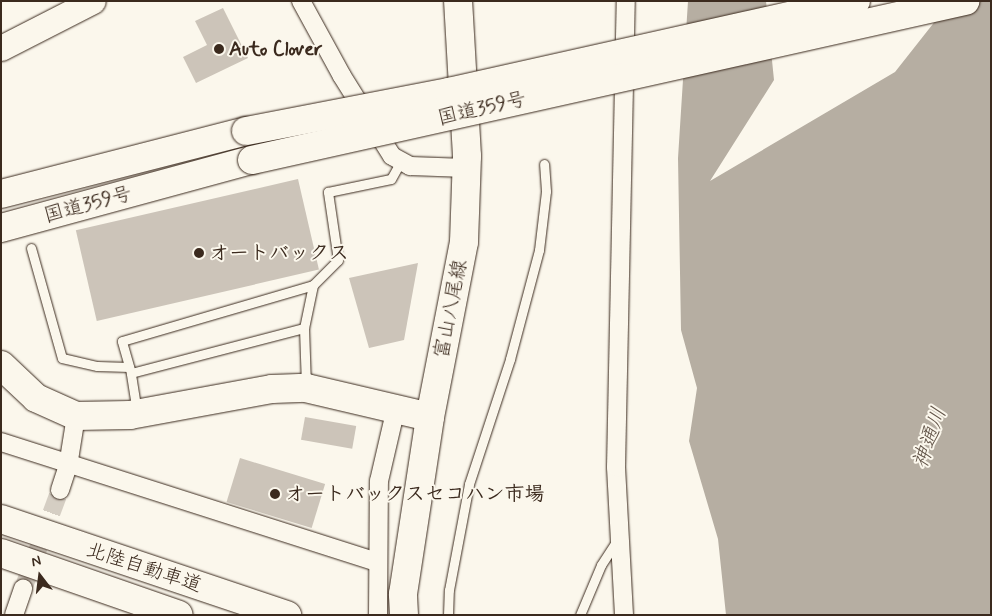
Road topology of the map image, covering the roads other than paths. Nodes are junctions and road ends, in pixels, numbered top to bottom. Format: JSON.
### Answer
{"nodes":[{"id":1,"x":301,"y":1,"type":"edge"},
{"id":2,"x":458,"y":1,"type":"edge"},
{"id":3,"x":626,"y":1,"type":"edge"},
{"id":4,"x":856,"y":1,"type":"edge"},
{"id":5,"x":965,"y":1,"type":"edge"},
{"id":6,"x":90,"y":2,"type":"edge"},
{"id":7,"x":1,"y":48,"type":"edge"},
{"id":8,"x":401,"y":161,"type":"junction"},
{"id":9,"x":544,"y":164,"type":"dead end"},
{"id":10,"x":466,"y":168,"type":"junction"},
{"id":11,"x":1,"y":194,"type":"edge"},
{"id":12,"x":1,"y":228,"type":"edge"},
{"id":13,"x":30,"y":248,"type":"dead end"},
{"id":14,"x":313,"y":285,"type":"junction"},
{"id":15,"x":304,"y":328,"type":"junction"},
{"id":16,"x":1,"y":366,"type":"edge"},
{"id":17,"x":130,"y":370,"type":"junction"},
{"id":18,"x":306,"y":388,"type":"junction"},
{"id":19,"x":136,"y":406,"type":"dead end"},
{"id":20,"x":396,"y":408,"type":"junction"},
{"id":21,"x":76,"y":416,"type":"junction"},
{"id":22,"x":430,"y":417,"type":"junction"},
{"id":23,"x":1,"y":442,"type":"edge"},
{"id":24,"x":68,"y":466,"type":"junction"},
{"id":25,"x":60,"y":490,"type":"tunnel mouth"},
{"id":26,"x":1,"y":520,"type":"edge"},
{"id":27,"x":620,"y":537,"type":"junction"},
{"id":28,"x":1,"y":553,"type":"edge"},
{"id":29,"x":376,"y":562,"type":"junction"},
{"id":30,"x":23,"y":589,"type":"tunnel mouth"},
{"id":31,"x":14,"y":615,"type":"edge"},
{"id":32,"x":179,"y":615,"type":"edge"},
{"id":33,"x":287,"y":615,"type":"edge"},
{"id":34,"x":378,"y":615,"type":"edge"},
{"id":35,"x":404,"y":615,"type":"edge"},
{"id":36,"x":448,"y":615,"type":"edge"},
{"id":37,"x":580,"y":615,"type":"edge"},
{"id":38,"x":624,"y":615,"type":"edge"}],
"edges":[{"from":1,"to":8,"type":"street"},
{"from":2,"to":10,"type":"main road","name":"富山八尾線"},
{"from":3,"to":27,"type":"street"},
{"from":4,"to":11,"type":"main road","name":"国道359号","bridge":true},
{"from":5,"to":12,"type":"main road","name":"国道359号","bridge":true},
{"from":6,"to":7,"type":"street"},
{"from":8,"to":10,"type":"street"},
{"from":8,"to":14,"type":"lane"},
{"from":9,"to":36,"type":"lane"},
{"from":10,"to":22,"type":"main road","name":"富山八尾線"},
{"from":13,"to":17,"type":"lane"},
{"from":14,"to":15,"type":"lane"},
{"from":14,"to":17,"type":"lane"},
{"from":15,"to":17,"type":"lane"},
{"from":15,"to":18,"type":"lane"},
{"from":16,"to":21,"type":"main road"},
{"from":17,"to":19,"type":"lane"},
{"from":18,"to":20,"type":"main road"},
{"from":18,"to":21,"type":"main road"},
{"from":20,"to":22,"type":"main road"},
{"from":20,"to":29,"type":"street"},
{"from":21,"to":24,"type":"street"},
{"from":22,"to":35,"type":"main road","name":"富山八尾線"},
{"from":23,"to":24,"type":"street"},
{"from":24,"to":25,"type":"street"},
{"from":24,"to":29,"type":"street"},
{"from":26,"to":33,"type":"main road","name":"北陸自動車道"},
{"from":27,"to":37,"type":"lane"},
{"from":27,"to":38,"type":"street"},
{"from":28,"to":32,"type":"main road","name":"北陸自動車道"},
{"from":29,"to":34,"type":"street"},
{"from":30,"to":31,"type":"street"}]}
